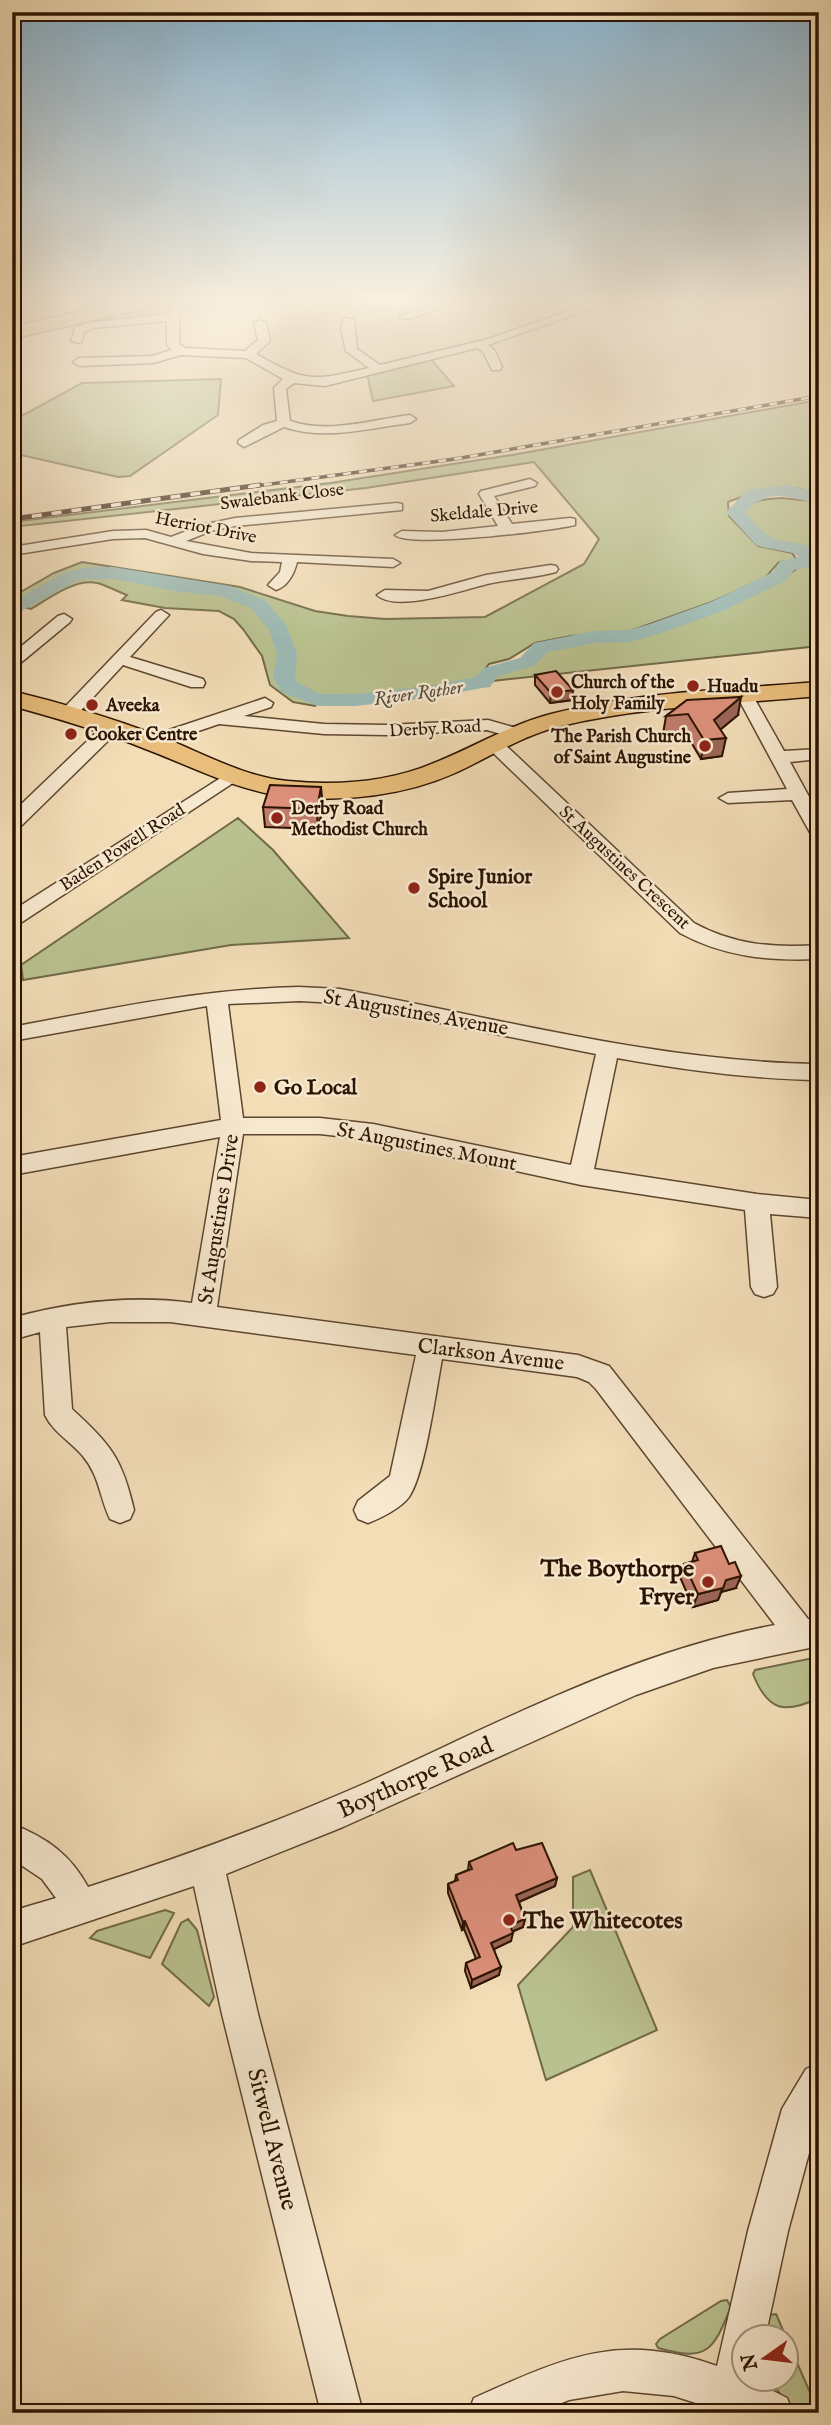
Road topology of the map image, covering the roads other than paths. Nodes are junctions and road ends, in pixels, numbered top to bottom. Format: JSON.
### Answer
{"nodes":[{"id":1,"x":283,"y":414,"type":"edge"},
{"id":2,"x":410,"y":418,"type":"dead end"},
{"id":3,"x":284,"y":423,"type":"junction"},
{"id":4,"x":250,"y":441,"type":"dead end"},
{"id":5,"x":530,"y":483,"type":"dead end"},
{"id":6,"x":570,"y":522,"type":"dead end"},
{"id":7,"x":507,"y":528,"type":"junction"},
{"id":8,"x":402,"y":535,"type":"junction"},
{"id":9,"x":175,"y":540,"type":"junction"},
{"id":10,"x":12,"y":551,"type":"edge"},
{"id":11,"x":290,"y":558,"type":"junction"},
{"id":12,"x":393,"y":563,"type":"junction"},
{"id":13,"x":543,"y":573,"type":"dead end"},
{"id":14,"x":278,"y":580,"type":"dead end"},
{"id":15,"x":386,"y":594,"type":"junction"},
{"id":16,"x":373,"y":607,"type":"dead end"},
{"id":17,"x":161,"y":615,"type":"dead end"},
{"id":18,"x":64,"y":619,"type":"dead end"},
{"id":19,"x":120,"y":659,"type":"junction"},
{"id":20,"x":12,"y":662,"type":"edge"},
{"id":21,"x":197,"y":683,"type":"dead end"},
{"id":22,"x":819,"y":688,"type":"edge"},
{"id":23,"x":745,"y":696,"type":"junction"},
{"id":24,"x":12,"y":698,"type":"edge"},
{"id":25,"x":265,"y":703,"type":"dead end"},
{"id":26,"x":68,"y":714,"type":"junction"},
{"id":27,"x":219,"y":719,"type":"junction"},
{"id":28,"x":111,"y":728,"type":"junction"},
{"id":29,"x":503,"y":738,"type":"junction"},
{"id":30,"x":165,"y":739,"type":"junction"},
{"id":31,"x":819,"y":754,"type":"edge"},
{"id":32,"x":779,"y":757,"type":"junction"},
{"id":33,"x":233,"y":775,"type":"junction"},
{"id":34,"x":799,"y":794,"type":"junction"},
{"id":35,"x":728,"y":798,"type":"dead end"},
{"id":36,"x":12,"y":824,"type":"edge"},
{"id":37,"x":819,"y":832,"type":"edge"},
{"id":38,"x":22,"y":903,"type":"edge"},
{"id":39,"x":12,"y":920,"type":"edge"},
{"id":40,"x":819,"y":952,"type":"edge"},
{"id":41,"x":217,"y":998,"type":"junction"},
{"id":42,"x":12,"y":1034,"type":"edge"},
{"id":43,"x":608,"y":1048,"type":"junction"},
{"id":44,"x":819,"y":1072,"type":"edge"},
{"id":45,"x":233,"y":1126,"type":"junction"},
{"id":46,"x":12,"y":1167,"type":"edge"},
{"id":47,"x":581,"y":1176,"type":"junction"},
{"id":48,"x":757,"y":1203,"type":"junction"},
{"id":49,"x":819,"y":1209,"type":"edge"},
{"id":50,"x":764,"y":1287,"type":"dead end"},
{"id":51,"x":203,"y":1314,"type":"junction"},
{"id":52,"x":53,"y":1319,"type":"junction"},
{"id":53,"x":12,"y":1329,"type":"edge"},
{"id":54,"x":431,"y":1347,"type":"junction"},
{"id":55,"x":120,"y":1510,"type":"dead end"},
{"id":56,"x":368,"y":1510,"type":"dead end"},
{"id":57,"x":811,"y":1634,"type":"edge"},
{"id":58,"x":12,"y":1840,"type":"edge"},
{"id":59,"x":206,"y":1864,"type":"junction"},
{"id":60,"x":80,"y":1908,"type":"junction"},
{"id":61,"x":12,"y":1930,"type":"edge"},
{"id":62,"x":819,"y":2082,"type":"edge"},
{"id":63,"x":748,"y":2324,"type":"edge"},
{"id":64,"x":730,"y":2390,"type":"edge"},
{"id":65,"x":737,"y":2394,"type":"edge"},
{"id":66,"x":342,"y":2413,"type":"edge"},
{"id":67,"x":489,"y":2413,"type":"edge"},
{"id":68,"x":772,"y":2413,"type":"edge"}],
"edges":[{"from":1,"to":3,"type":"street"},
{"from":2,"to":3,"type":"street"},
{"from":3,"to":4,"type":"street"},
{"from":5,"to":7,"type":"street"},
{"from":6,"to":7,"type":"street","name":"Skeldale Drive"},
{"from":7,"to":8,"type":"street","name":"Skeldale Drive"},
{"from":8,"to":9,"type":"street","name":"Swalebank Close"},
{"from":8,"to":12,"type":"street"},
{"from":9,"to":10,"type":"street","name":"Herriot Drive"},
{"from":9,"to":11,"type":"street","name":"Herriot Drive"},
{"from":11,"to":12,"type":"street","name":"Herriot Drive"},
{"from":11,"to":14,"type":"street"},
{"from":12,"to":15,"type":"street"},
{"from":13,"to":15,"type":"street"},
{"from":15,"to":16,"type":"street"},
{"from":17,"to":19,"type":"street"},
{"from":18,"to":20,"type":"street"},
{"from":19,"to":21,"type":"street"},
{"from":19,"to":26,"type":"street"},
{"from":22,"to":23,"type":"highway","name":"Derby Road"},
{"from":23,"to":29,"type":"highway","name":"Derby Road"},
{"from":23,"to":32,"type":"street"},
{"from":24,"to":26,"type":"highway"},
{"from":25,"to":27,"type":"street"},
{"from":26,"to":28,"type":"highway"},
{"from":27,"to":29,"type":"street","name":"Derby Road"},
{"from":27,"to":30,"type":"street","name":"Derby Road"},
{"from":28,"to":30,"type":"highway"},
{"from":28,"to":36,"type":"street"},
{"from":29,"to":33,"type":"highway"},
{"from":29,"to":40,"type":"street","name":"St Augustines Crescent"},
{"from":30,"to":33,"type":"highway"},
{"from":31,"to":32,"type":"street"},
{"from":32,"to":34,"type":"street"},
{"from":33,"to":38,"type":"street","name":"Baden Powell Road"},
{"from":34,"to":35,"type":"street"},
{"from":34,"to":37,"type":"street"},
{"from":38,"to":39,"type":"street","name":"Baden Powell Road"},
{"from":41,"to":42,"type":"street","name":"St Augustines Avenue"},
{"from":41,"to":43,"type":"street","name":"St Augustines Avenue"},
{"from":41,"to":45,"type":"street","name":"St Augustines Drive"},
{"from":43,"to":44,"type":"street","name":"St Augustines Avenue"},
{"from":43,"to":47,"type":"street"},
{"from":45,"to":46,"type":"street","name":"St Augustines Mount"},
{"from":45,"to":47,"type":"street","name":"St Augustines Mount"},
{"from":45,"to":51,"type":"street","name":"St Augustines Drive"},
{"from":47,"to":48,"type":"street","name":"St Augustines Mount"},
{"from":48,"to":49,"type":"street","name":"St Augustines Mount"},
{"from":48,"to":50,"type":"street"},
{"from":51,"to":52,"type":"street","name":"Clarkson Avenue"},
{"from":51,"to":54,"type":"street","name":"Clarkson Avenue"},
{"from":52,"to":53,"type":"street","name":"Clarkson Avenue"},
{"from":52,"to":55,"type":"street"},
{"from":54,"to":56,"type":"street"},
{"from":54,"to":57,"type":"street","name":"Clarkson Avenue"},
{"from":57,"to":59,"type":"street","name":"Boythorpe Road"},
{"from":58,"to":60,"type":"street"},
{"from":59,"to":60,"type":"street","name":"Boythorpe Road"},
{"from":59,"to":66,"type":"street","name":"Sitwell Avenue"},
{"from":60,"to":61,"type":"street","name":"Boythorpe Road"},
{"from":62,"to":63,"type":"street"},
{"from":64,"to":67,"type":"street"},
{"from":65,"to":68,"type":"street"}]}
